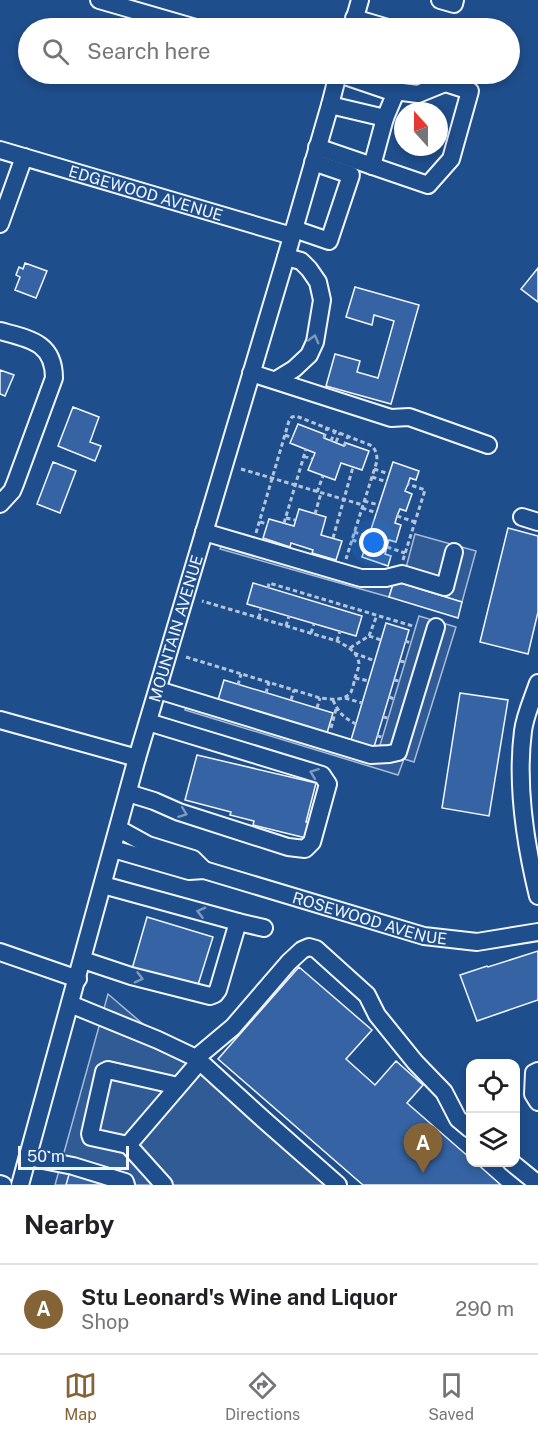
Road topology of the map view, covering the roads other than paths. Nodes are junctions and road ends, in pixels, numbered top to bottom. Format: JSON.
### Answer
{"nodes":[{"id":1,"x":99,"y":0,"type":"edge"},
{"id":2,"x":360,"y":0,"type":"edge"},
{"id":3,"x":440,"y":0,"type":"edge"},
{"id":4,"x":455,"y":0,"type":"edge"},
{"id":5,"x":161,"y":18,"type":"edge"},
{"id":6,"x":355,"y":18,"type":"edge"},
{"id":7,"x":335,"y":84,"type":"edge"},
{"id":8,"x":374,"y":84,"type":"edge"},
{"id":9,"x":436,"y":84,"type":"edge"},
{"id":10,"x":458,"y":84,"type":"edge"},
{"id":11,"x":396,"y":92,"type":"junction"},
{"id":12,"x":330,"y":105,"type":"junction"},
{"id":13,"x":385,"y":118,"type":"junction"},
{"id":14,"x":0,"y":150,"type":"edge"},
{"id":15,"x":315,"y":154,"type":"junction"},
{"id":16,"x":24,"y":157,"type":"junction"},
{"id":17,"x":372,"y":166,"type":"junction"},
{"id":18,"x":0,"y":224,"type":"edge"},
{"id":19,"x":293,"y":233,"type":"junction"},
{"id":20,"x":286,"y":257,"type":"junction"},
{"id":21,"x":0,"y":331,"type":"edge"},
{"id":22,"x":251,"y":373,"type":"junction"},
{"id":23,"x":276,"y":380,"type":"junction"},
{"id":24,"x":488,"y":445,"type":"dead end"},
{"id":25,"x":0,"y":504,"type":"edge"},
{"id":26,"x":204,"y":532,"type":"junction"},
{"id":27,"x":454,"y":552,"type":"dead end"},
{"id":28,"x":435,"y":627,"type":"dead end"},
{"id":29,"x":538,"y":683,"type":"edge"},
{"id":30,"x":158,"y":690,"type":"junction"},
{"id":31,"x":0,"y":720,"type":"edge"},
{"id":32,"x":148,"y":722,"type":"junction"},
{"id":33,"x":137,"y":758,"type":"junction"},
{"id":34,"x":128,"y":793,"type":"junction"},
{"id":35,"x":119,"y":829,"type":"junction"},
{"id":36,"x":113,"y":849,"type":"junction"},
{"id":37,"x":204,"y":870,"type":"junction"},
{"id":38,"x":103,"y":885,"type":"junction"},
{"id":39,"x":538,"y":896,"type":"edge"},
{"id":40,"x":238,"y":922,"type":"junction"},
{"id":41,"x":264,"y":928,"type":"dead end"},
{"id":42,"x":538,"y":932,"type":"edge"},
{"id":43,"x":0,"y":952,"type":"edge"},
{"id":44,"x":83,"y":960,"type":"junction"},
{"id":45,"x":78,"y":979,"type":"junction"},
{"id":46,"x":70,"y":1004,"type":"junction"},
{"id":47,"x":198,"y":1059,"type":"junction"},
{"id":48,"x":538,"y":1071,"type":"edge"},
{"id":49,"x":178,"y":1086,"type":"junction"},
{"id":50,"x":538,"y":1102,"type":"edge"},
{"id":51,"x":466,"y":1125,"type":"edge"},
{"id":52,"x":128,"y":1145,"type":"junction"},
{"id":53,"x":28,"y":1157,"type":"junction"},
{"id":54,"x":518,"y":1167,"type":"edge"},
{"id":55,"x":538,"y":1184,"type":"edge"},
{"id":56,"x":20,"y":1185,"type":"edge"},
{"id":57,"x":126,"y":1185,"type":"edge"},
{"id":58,"x":164,"y":1185,"type":"edge"},
{"id":59,"x":339,"y":1185,"type":"edge"}],
"edges":[{"from":1,"to":5,"type":"street"},
{"from":2,"to":6,"type":"street"},
{"from":3,"to":4,"type":"street"},
{"from":7,"to":12,"type":"street","name":"MOUNTAIN AVENUE"},
{"from":8,"to":11,"type":"street"},
{"from":9,"to":11,"type":"street"},
{"from":10,"to":17,"type":"street"},
{"from":11,"to":13,"type":"street"},
{"from":12,"to":13,"type":"street"},
{"from":12,"to":15,"type":"street","name":"MOUNTAIN AVENUE"},
{"from":13,"to":17,"type":"street"},
{"from":14,"to":16,"type":"street","name":"EDGEWOOD AVENUE"},
{"from":15,"to":17,"type":"street"},
{"from":15,"to":19,"type":"street","name":"MOUNTAIN AVENUE"},
{"from":15,"to":19,"type":"street","name":"EDGEWOOD AVENUE"},
{"from":16,"to":18,"type":"street"},
{"from":16,"to":19,"type":"street","name":"EDGEWOOD AVENUE"},
{"from":19,"to":20,"type":"street","name":"MOUNTAIN AVENUE"},
{"from":20,"to":22,"type":"street","name":"MOUNTAIN AVENUE"},
{"from":23,"to":20,"type":"street","one_way":true},
{"from":21,"to":25,"type":"street"},
{"from":22,"to":23,"type":"street"},
{"from":22,"to":26,"type":"street","name":"MOUNTAIN AVENUE"},
{"from":23,"to":24,"type":"street"},
{"from":26,"to":27,"type":"street"},
{"from":26,"to":30,"type":"street","name":"MOUNTAIN AVENUE"},
{"from":28,"to":30,"type":"street"},
{"from":29,"to":39,"type":"street"},
{"from":30,"to":32,"type":"street","name":"MOUNTAIN AVENUE"},
{"from":31,"to":33,"type":"street"},
{"from":32,"to":33,"type":"street","name":"MOUNTAIN AVENUE"},
{"from":34,"to":32,"type":"street","one_way":true},
{"from":33,"to":34,"type":"street","name":"MOUNTAIN AVENUE"},
{"from":34,"to":35,"type":"street","name":"MOUNTAIN AVENUE"},
{"from":35,"to":36,"type":"street","name":"MOUNTAIN AVENUE"},
{"from":35,"to":37,"type":"street","name":"ROSEWOOD AVENUE"},
{"from":36,"to":37,"type":"street","name":"ROSEWOOD AVENUE"},
{"from":36,"to":38,"type":"street","name":"MOUNTAIN AVENUE"},
{"from":37,"to":42,"type":"street","name":"ROSEWOOD AVENUE"},
{"from":40,"to":38,"type":"street","one_way":true},
{"from":38,"to":44,"type":"street","name":"MOUNTAIN AVENUE"},
{"from":40,"to":41,"type":"street"},
{"from":44,"to":40,"type":"street","one_way":true},
{"from":43,"to":45,"type":"street"},
{"from":44,"to":45,"type":"street","name":"MOUNTAIN AVENUE"},
{"from":45,"to":46,"type":"street","name":"MOUNTAIN AVENUE"},
{"from":46,"to":47,"type":"street"},
{"from":46,"to":53,"type":"street","name":"MOUNTAIN AVENUE"},
{"from":47,"to":49,"type":"street"},
{"from":47,"to":51,"type":"street"},
{"from":47,"to":59,"type":"street"},
{"from":48,"to":50,"type":"street"},
{"from":49,"to":52,"type":"street"},
{"from":49,"to":52,"type":"street"},
{"from":52,"to":58,"type":"street"},
{"from":53,"to":56,"type":"street","name":"MOUNTAIN AVENUE"},
{"from":53,"to":57,"type":"street"},
{"from":54,"to":55,"type":"street"}]}
